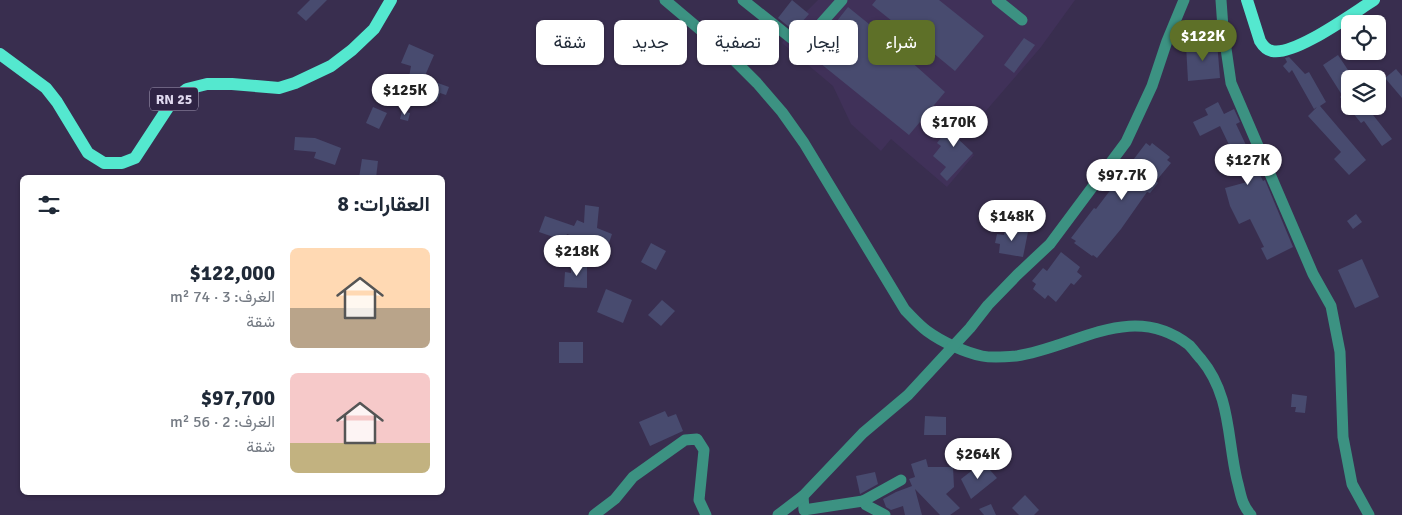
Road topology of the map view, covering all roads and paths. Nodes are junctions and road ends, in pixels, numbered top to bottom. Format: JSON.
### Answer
{"nodes":[{"id":1,"x":391,"y":0,"type":"edge"},
{"id":2,"x":665,"y":0,"type":"edge"},
{"id":3,"x":743,"y":0,"type":"edge"},
{"id":4,"x":842,"y":0,"type":"edge"},
{"id":5,"x":997,"y":0,"type":"edge"},
{"id":6,"x":1184,"y":0,"type":"edge"},
{"id":7,"x":1221,"y":0,"type":"edge"},
{"id":8,"x":1247,"y":0,"type":"edge"},
{"id":9,"x":1374,"y":0,"type":"edge"},
{"id":10,"x":1022,"y":20,"type":"dead end"},
{"id":11,"x":0,"y":54,"type":"edge"},
{"id":12,"x":954,"y":346,"type":"junction"},
{"id":13,"x":901,"y":480,"type":"dead end"},
{"id":14,"x":803,"y":496,"type":"junction"},
{"id":15,"x":863,"y":501,"type":"junction"},
{"id":16,"x":594,"y":515,"type":"edge"},
{"id":17,"x":706,"y":515,"type":"edge"},
{"id":18,"x":778,"y":515,"type":"edge"},
{"id":19,"x":885,"y":515,"type":"edge"},
{"id":20,"x":1251,"y":515,"type":"edge"},
{"id":21,"x":1368,"y":515,"type":"edge"}],
"edges":[{"from":1,"to":11,"type":"main road","number":"RN 25"},
{"from":2,"to":12,"type":"street"},
{"from":3,"to":4,"type":"street"},
{"from":5,"to":10,"type":"street"},
{"from":6,"to":12,"type":"street"},
{"from":7,"to":21,"type":"street"},
{"from":8,"to":9,"type":"main road"},
{"from":12,"to":14,"type":"street"},
{"from":12,"to":20,"type":"street"},
{"from":13,"to":15,"type":"street"},
{"from":14,"to":15,"type":"street"},
{"from":14,"to":18,"type":"street"},
{"from":15,"to":19,"type":"street"},
{"from":16,"to":17,"type":"street"}]}
